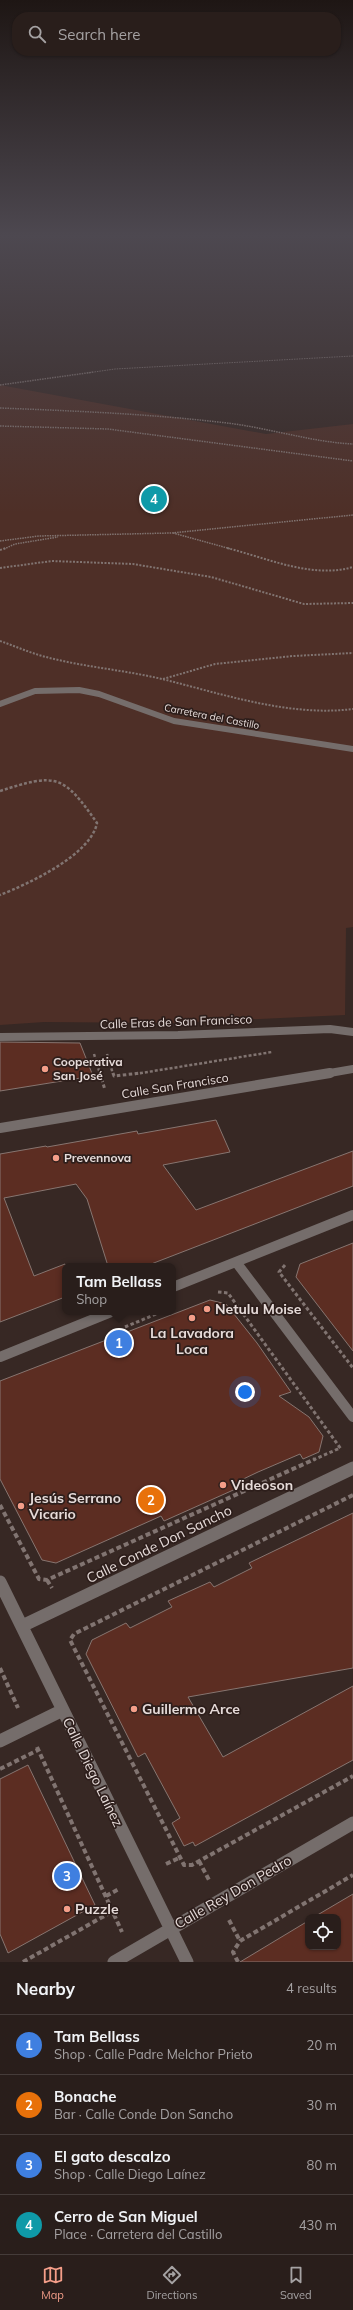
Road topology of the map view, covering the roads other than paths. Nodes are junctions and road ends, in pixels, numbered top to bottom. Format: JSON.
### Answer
{"nodes":[{"id":1,"x":0,"y":704,"type":"edge"},
{"id":2,"x":353,"y":749,"type":"edge"},
{"id":3,"x":353,"y":1032,"type":"edge"},
{"id":4,"x":0,"y":1037,"type":"edge"},
{"id":5,"x":353,"y":1069,"type":"edge"},
{"id":6,"x":0,"y":1128,"type":"edge"},
{"id":7,"x":353,"y":1215,"type":"edge"},
{"id":8,"x":236,"y":1262,"type":"junction"},
{"id":9,"x":176,"y":1286,"type":"edge"},
{"id":10,"x":104,"y":1315,"type":"edge"},
{"id":11,"x":0,"y":1357,"type":"edge"},
{"id":12,"x":353,"y":1417,"type":"edge"},
{"id":13,"x":353,"y":1468,"type":"edge"},
{"id":14,"x":0,"y":1582,"type":"edge"},
{"id":15,"x":22,"y":1626,"type":"junction"},
{"id":16,"x":63,"y":1710,"type":"junction"},
{"id":17,"x":0,"y":1741,"type":"edge"},
{"id":18,"x":353,"y":1823,"type":"edge"},
{"id":19,"x":171,"y":1929,"type":"junction"},
{"id":20,"x":114,"y":1962,"type":"edge"},
{"id":21,"x":187,"y":1962,"type":"edge"}],
"edges":[{"from":1,"to":2,"type":"street","name":"Carretera del Castillo"},
{"from":3,"to":4,"type":"street","name":"Calle Eras de San Francisco"},
{"from":5,"to":6,"type":"street","name":"Calle San Francisco"},
{"from":7,"to":8,"type":"street"},
{"from":8,"to":9,"type":"street"},
{"from":8,"to":12,"type":"street"},
{"from":10,"to":11,"type":"street"},
{"from":13,"to":15,"type":"street","name":"Calle Conde Don Sancho"},
{"from":14,"to":15,"type":"street","name":"Calle Diego Laínez"},
{"from":15,"to":16,"type":"street","name":"Calle Diego Laínez"},
{"from":16,"to":17,"type":"street"},
{"from":16,"to":19,"type":"street","name":"Calle Diego Laínez"},
{"from":18,"to":19,"type":"street","name":"Calle Rey Don Pedro"},
{"from":19,"to":20,"type":"street","name":"Calle Rey Don Pedro"},
{"from":19,"to":21,"type":"street","name":"Calle Diego Laínez"}]}
